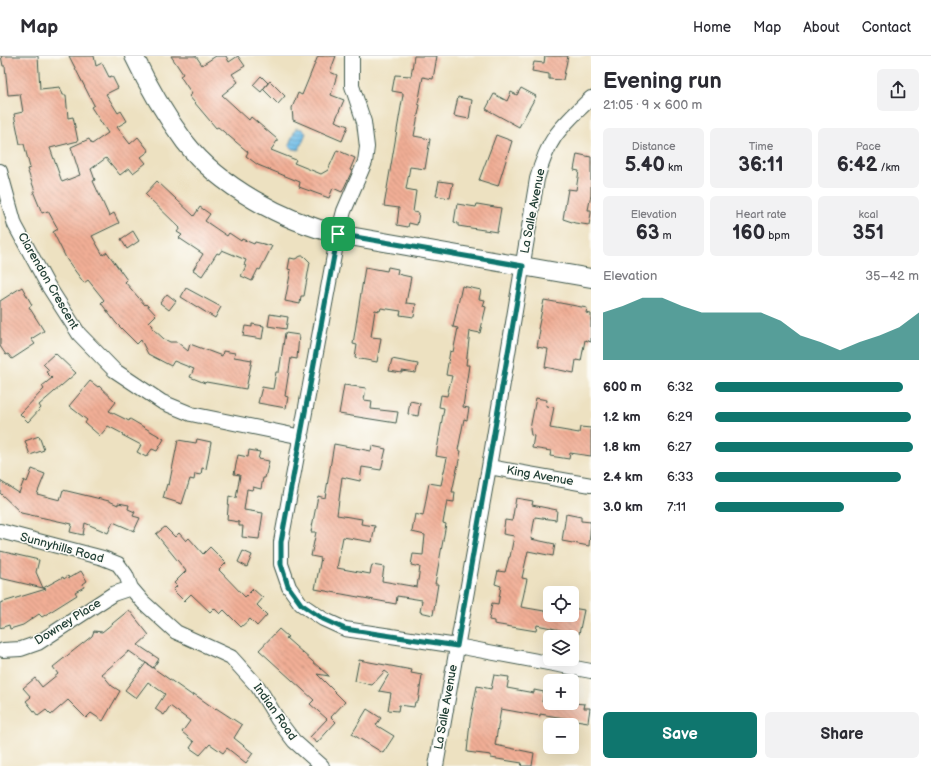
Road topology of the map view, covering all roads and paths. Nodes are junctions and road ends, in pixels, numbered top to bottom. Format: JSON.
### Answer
{"nodes":[{"id":1,"x":134,"y":56,"type":"edge"},
{"id":2,"x":352,"y":56,"type":"edge"},
{"id":3,"x":591,"y":98,"type":"edge"},
{"id":4,"x":0,"y":171,"type":"edge"},
{"id":5,"x":338,"y":234,"type":"junction"},
{"id":6,"x":523,"y":266,"type":"junction"},
{"id":7,"x":591,"y":278,"type":"edge"},
{"id":8,"x":302,"y":437,"type":"junction"},
{"id":9,"x":489,"y":467,"type":"junction"},
{"id":10,"x":591,"y":485,"type":"edge"},
{"id":11,"x":0,"y":531,"type":"edge"},
{"id":12,"x":131,"y":588,"type":"junction"},
{"id":13,"x":457,"y":646,"type":"junction"},
{"id":14,"x":3,"y":650,"type":"dead end"},
{"id":15,"x":231,"y":657,"type":"joint"},
{"id":16,"x":591,"y":670,"type":"edge"},
{"id":17,"x":322,"y":766,"type":"edge"},
{"id":18,"x":436,"y":766,"type":"edge"}],
"edges":[{"from":1,"to":5,"type":"street"},
{"from":2,"to":5,"type":"street"},
{"from":3,"to":6,"type":"street","name":"La Salle Avenue"},
{"from":4,"to":8,"type":"street","name":"Clarendon Crescent"},
{"from":5,"to":6,"type":"street"},
{"from":5,"to":8,"type":"street"},
{"from":6,"to":7,"type":"street"},
{"from":6,"to":9,"type":"street","name":"La Salle Avenue"},
{"from":8,"to":13,"type":"street"},
{"from":9,"to":10,"type":"street","name":"King Avenue"},
{"from":9,"to":13,"type":"street","name":"La Salle Avenue"},
{"from":11,"to":12,"type":"street","name":"Sunnyhills Road"},
{"from":12,"to":14,"type":"street","name":"Downey Place"},
{"from":12,"to":15,"type":"street","name":"Sunnyhills Road"},
{"from":13,"to":16,"type":"street"},
{"from":13,"to":18,"type":"street","name":"La Salle Avenue"},
{"from":15,"to":17,"type":"street","name":"Indian Road"}]}
